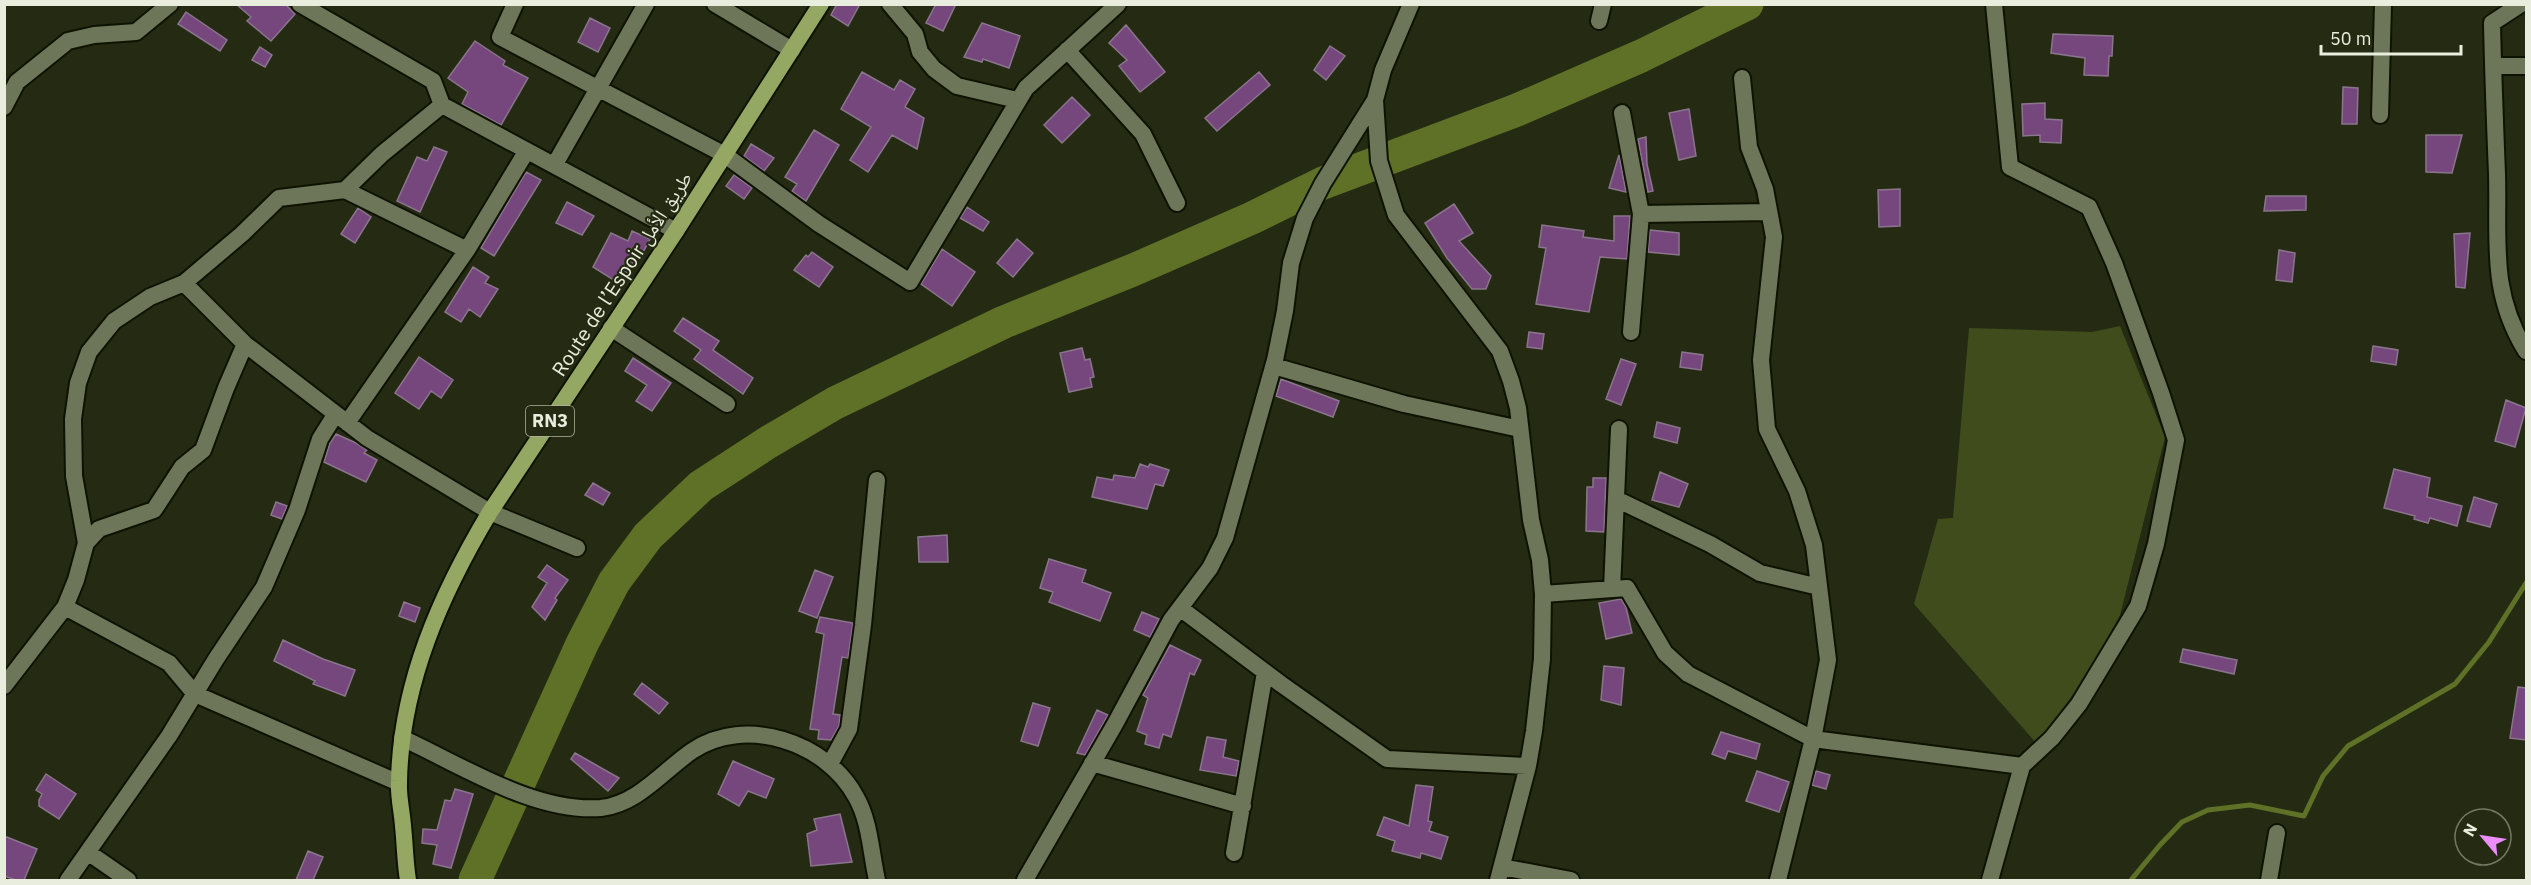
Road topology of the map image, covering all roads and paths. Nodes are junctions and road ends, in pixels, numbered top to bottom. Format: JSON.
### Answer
{"nodes":[{"id":1,"x":300,"y":4,"type":"edge"},
{"id":2,"x":515,"y":4,"type":"edge"},
{"id":3,"x":646,"y":4,"type":"edge"},
{"id":4,"x":715,"y":4,"type":"edge"},
{"id":5,"x":821,"y":4,"type":"edge"},
{"id":6,"x":890,"y":4,"type":"edge"},
{"id":7,"x":1118,"y":4,"type":"edge"},
{"id":8,"x":1411,"y":4,"type":"edge"},
{"id":9,"x":1994,"y":4,"type":"edge"},
{"id":10,"x":2383,"y":4,"type":"edge"},
{"id":11,"x":2521,"y":4,"type":"edge"},
{"id":12,"x":165,"y":6,"type":"edge"},
{"id":13,"x":792,"y":50,"type":"junction"},
{"id":14,"x":1067,"y":50,"type":"junction"},
{"id":15,"x":2493,"y":66,"type":"junction"},
{"id":16,"x":2526,"y":66,"type":"edge"},
{"id":17,"x":1743,"y":78,"type":"dead end"},
{"id":18,"x":11,"y":79,"type":"edge"},
{"id":19,"x":597,"y":89,"type":"junction"},
{"id":20,"x":1017,"y":100,"type":"junction"},
{"id":21,"x":1375,"y":100,"type":"junction"},
{"id":22,"x":442,"y":105,"type":"junction"},
{"id":23,"x":4,"y":107,"type":"edge"},
{"id":24,"x":1622,"y":113,"type":"dead end"},
{"id":25,"x":2380,"y":115,"type":"dead end"},
{"id":26,"x":526,"y":152,"type":"junction"},
{"id":27,"x":725,"y":155,"type":"junction"},
{"id":28,"x":555,"y":164,"type":"junction"},
{"id":29,"x":345,"y":190,"type":"junction"},
{"id":30,"x":1177,"y":203,"type":"dead end"},
{"id":31,"x":1769,"y":212,"type":"junction"},
{"id":32,"x":1641,"y":214,"type":"junction"},
{"id":33,"x":676,"y":231,"type":"junction"},
{"id":34,"x":467,"y":250,"type":"junction"},
{"id":35,"x":184,"y":283,"type":"junction"},
{"id":36,"x":611,"y":328,"type":"junction"},
{"id":37,"x":1631,"y":332,"type":"dead end"},
{"id":38,"x":245,"y":344,"type":"junction"},
{"id":39,"x":2526,"y":351,"type":"edge"},
{"id":40,"x":1274,"y":366,"type":"junction"},
{"id":41,"x":728,"y":404,"type":"dead end"},
{"id":42,"x":341,"y":419,"type":"junction"},
{"id":43,"x":1520,"y":429,"type":"junction"},
{"id":44,"x":1618,"y":429,"type":"dead end"},
{"id":45,"x":878,"y":480,"type":"dead end"},
{"id":46,"x":1616,"y":499,"type":"junction"},
{"id":47,"x":490,"y":512,"type":"junction"},
{"id":48,"x":86,"y":543,"type":"junction"},
{"id":49,"x":577,"y":548,"type":"dead end"},
{"id":50,"x":1819,"y":587,"type":"junction"},
{"id":51,"x":1612,"y":589,"type":"junction"},
{"id":52,"x":1543,"y":594,"type":"junction"},
{"id":53,"x":65,"y":607,"type":"junction"},
{"id":54,"x":1180,"y":608,"type":"junction"},
{"id":55,"x":1265,"y":672,"type":"junction"},
{"id":56,"x":4,"y":686,"type":"edge"},
{"id":57,"x":195,"y":694,"type":"junction"},
{"id":58,"x":402,"y":738,"type":"junction"},
{"id":59,"x":1813,"y":739,"type":"junction"},
{"id":60,"x":1092,"y":763,"type":"junction"},
{"id":61,"x":830,"y":764,"type":"junction"},
{"id":62,"x":1527,"y":766,"type":"junction"},
{"id":63,"x":2022,"y":766,"type":"junction"},
{"id":64,"x":399,"y":783,"type":"junction"},
{"id":65,"x":1243,"y":806,"type":"junction"},
{"id":66,"x":2277,"y":833,"type":"dead end"},
{"id":67,"x":89,"y":853,"type":"junction"},
{"id":68,"x":1233,"y":854,"type":"dead end"},
{"id":69,"x":1500,"y":874,"type":"edge"},
{"id":70,"x":68,"y":880,"type":"edge"},
{"id":71,"x":128,"y":880,"type":"edge"},
{"id":72,"x":408,"y":880,"type":"edge"},
{"id":73,"x":877,"y":880,"type":"edge"},
{"id":74,"x":1025,"y":880,"type":"edge"},
{"id":75,"x":1571,"y":880,"type":"edge"},
{"id":76,"x":1778,"y":880,"type":"edge"},
{"id":77,"x":1990,"y":880,"type":"edge"},
{"id":78,"x":2269,"y":880,"type":"edge"}],
"edges":[{"from":1,"to":22,"type":"street"},
{"from":2,"to":19,"type":"street"},
{"from":3,"to":19,"type":"street"},
{"from":4,"to":13,"type":"street"},
{"from":5,"to":13,"type":"highway","name":"Route de l’Espoir طريق الأمل","number":"RN3"},
{"from":6,"to":20,"type":"street"},
{"from":7,"to":14,"type":"street"},
{"from":8,"to":21,"type":"street"},
{"from":9,"to":63,"type":"street"},
{"from":10,"to":25,"type":"street"},
{"from":11,"to":15,"type":"street"},
{"from":12,"to":18,"type":"street"},
{"from":13,"to":27,"type":"highway","name":"Route de l’Espoir طريق الأمل","number":"RN3"},
{"from":14,"to":20,"type":"street"},
{"from":14,"to":30,"type":"street"},
{"from":15,"to":16,"type":"street"},
{"from":15,"to":39,"type":"street"},
{"from":17,"to":31,"type":"street"},
{"from":18,"to":23,"type":"street"},
{"from":19,"to":27,"type":"street"},
{"from":19,"to":28,"type":"street"},
{"from":20,"to":27,"type":"street"},
{"from":21,"to":40,"type":"street"},
{"from":21,"to":43,"type":"street"},
{"from":22,"to":26,"type":"street"},
{"from":22,"to":29,"type":"street"},
{"from":24,"to":32,"type":"street"},
{"from":26,"to":28,"type":"street"},
{"from":26,"to":34,"type":"street"},
{"from":27,"to":33,"type":"highway","name":"Route de l’Espoir طريق الأمل","number":"RN3"},
{"from":28,"to":33,"type":"street"},
{"from":29,"to":34,"type":"street"},
{"from":29,"to":35,"type":"street"},
{"from":31,"to":32,"type":"street"},
{"from":31,"to":50,"type":"street"},
{"from":32,"to":37,"type":"street"},
{"from":33,"to":36,"type":"highway","name":"Route de l’Espoir طريق الأمل","number":"RN3"},
{"from":34,"to":42,"type":"street"},
{"from":35,"to":38,"type":"street"},
{"from":35,"to":48,"type":"street"},
{"from":36,"to":41,"type":"street"},
{"from":36,"to":47,"type":"highway","name":"Route de l’Espoir طريق الأمل","number":"RN3"},
{"from":38,"to":42,"type":"street"},
{"from":38,"to":48,"type":"street"},
{"from":40,"to":43,"type":"street"},
{"from":40,"to":54,"type":"street"},
{"from":42,"to":47,"type":"street"},
{"from":42,"to":57,"type":"street"},
{"from":43,"to":52,"type":"street"},
{"from":44,"to":46,"type":"street"},
{"from":45,"to":61,"type":"street"},
{"from":46,"to":50,"type":"street"},
{"from":46,"to":51,"type":"street"},
{"from":47,"to":49,"type":"street"},
{"from":47,"to":58,"type":"highway","name":"Route de l’Espoir طريق الأمل","number":"RN3"},
{"from":48,"to":53,"type":"street"},
{"from":50,"to":59,"type":"street"},
{"from":51,"to":52,"type":"street"},
{"from":51,"to":59,"type":"street"},
{"from":52,"to":62,"type":"street"},
{"from":53,"to":56,"type":"street"},
{"from":53,"to":57,"type":"street"},
{"from":54,"to":55,"type":"street"},
{"from":54,"to":60,"type":"street"},
{"from":55,"to":62,"type":"street"},
{"from":55,"to":65,"type":"street"},
{"from":57,"to":64,"type":"street"},
{"from":57,"to":67,"type":"street"},
{"from":58,"to":61,"type":"street"},
{"from":58,"to":64,"type":"highway","name":"Route de l’Espoir طريق الأمل","number":"RN3"},
{"from":59,"to":63,"type":"street"},
{"from":59,"to":76,"type":"street"},
{"from":60,"to":65,"type":"street"},
{"from":60,"to":74,"type":"street"},
{"from":61,"to":73,"type":"street"},
{"from":62,"to":69,"type":"street"},
{"from":63,"to":77,"type":"street"},
{"from":64,"to":72,"type":"highway","name":"Route de l’Espoir طريق الأمل","number":"RN3"},
{"from":65,"to":68,"type":"street"},
{"from":66,"to":78,"type":"street"},
{"from":67,"to":70,"type":"street"},
{"from":67,"to":71,"type":"street"},
{"from":69,"to":75,"type":"street"}]}
